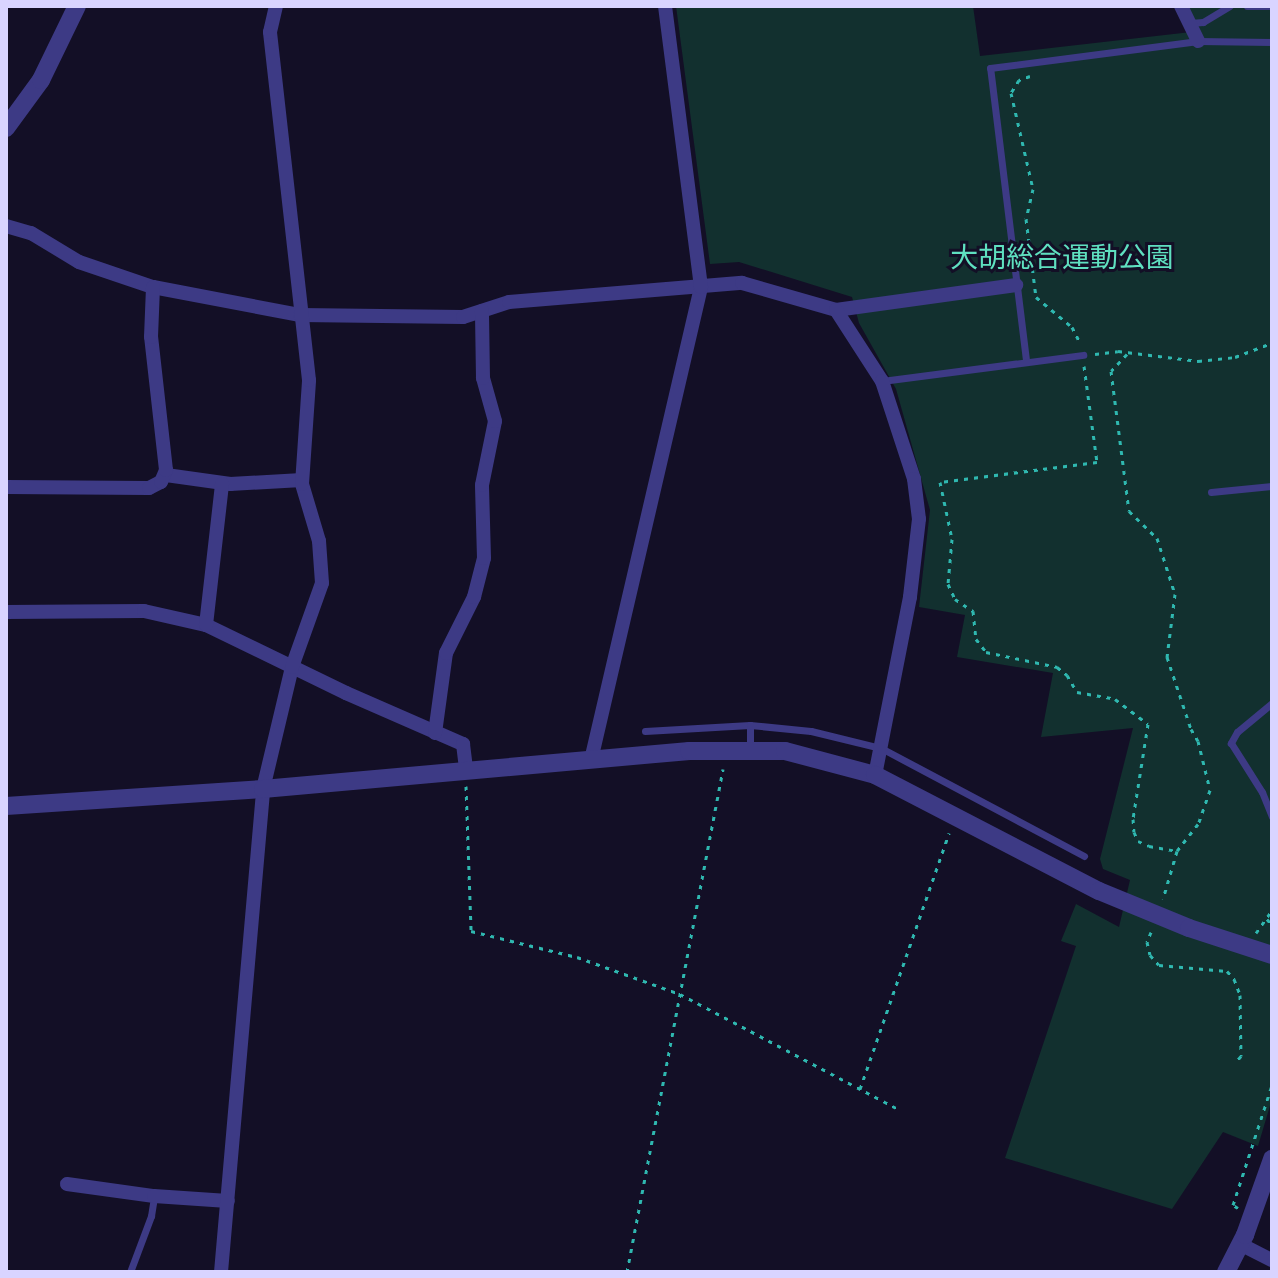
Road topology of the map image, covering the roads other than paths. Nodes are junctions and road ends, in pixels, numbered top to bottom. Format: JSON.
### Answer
{"nodes":[{"id":1,"x":77,"y":6,"type":"edge"},
{"id":2,"x":276,"y":6,"type":"edge"},
{"id":3,"x":665,"y":6,"type":"edge"},
{"id":4,"x":1181,"y":6,"type":"edge"},
{"id":5,"x":1230,"y":6,"type":"edge"},
{"id":6,"x":1247,"y":6,"type":"edge"},
{"id":7,"x":1272,"y":6,"type":"edge"},
{"id":8,"x":1190,"y":23,"type":"junction"},
{"id":9,"x":1198,"y":41,"type":"junction"},
{"id":10,"x":1272,"y":42,"type":"edge"},
{"id":11,"x":6,"y":128,"type":"edge"},
{"id":12,"x":6,"y":226,"type":"edge"},
{"id":13,"x":1016,"y":285,"type":"junction"},
{"id":14,"x":153,"y":287,"type":"junction"},
{"id":15,"x":701,"y":287,"type":"junction"},
{"id":16,"x":836,"y":310,"type":"junction"},
{"id":17,"x":482,"y":311,"type":"junction"},
{"id":18,"x":300,"y":315,"type":"junction"},
{"id":19,"x":1083,"y":355,"type":"road end"},
{"id":20,"x":1026,"y":360,"type":"junction"},
{"id":21,"x":882,"y":381,"type":"junction"},
{"id":22,"x":166,"y":475,"type":"junction"},
{"id":23,"x":302,"y":480,"type":"junction"},
{"id":24,"x":222,"y":484,"type":"junction"},
{"id":25,"x":1272,"y":486,"type":"edge"},
{"id":26,"x":6,"y":487,"type":"edge"},
{"id":27,"x":1211,"y":492,"type":"dead end"},
{"id":28,"x":6,"y":612,"type":"edge"},
{"id":29,"x":206,"y":625,"type":"junction"},
{"id":30,"x":292,"y":667,"type":"junction"},
{"id":31,"x":1272,"y":703,"type":"edge"},
{"id":32,"x":750,"y":725,"type":"junction"},
{"id":33,"x":688,"y":729,"type":"junction"},
{"id":34,"x":645,"y":731,"type":"dead end"},
{"id":35,"x":435,"y":733,"type":"junction"},
{"id":36,"x":881,"y":748,"type":"junction"},
{"id":37,"x":750,"y":749,"type":"junction"},
{"id":38,"x":689,"y":751,"type":"junction"},
{"id":39,"x":591,"y":760,"type":"junction"},
{"id":40,"x":466,"y":770,"type":"junction"},
{"id":41,"x":875,"y":775,"type":"junction"},
{"id":42,"x":263,"y":789,"type":"junction"},
{"id":43,"x":6,"y":806,"type":"edge"},
{"id":44,"x":1272,"y":817,"type":"edge"},
{"id":45,"x":1016,"y":822,"type":"junction"},
{"id":46,"x":1007,"y":842,"type":"junction"},
{"id":47,"x":1084,"y":856,"type":"dead end"},
{"id":48,"x":1272,"y":955,"type":"edge"},
{"id":49,"x":1272,"y":1159,"type":"edge"},
{"id":50,"x":67,"y":1184,"type":"dead end"},
{"id":51,"x":154,"y":1196,"type":"junction"},
{"id":52,"x":228,"y":1201,"type":"junction"},
{"id":53,"x":1240,"y":1244,"type":"junction"},
{"id":54,"x":1272,"y":1260,"type":"edge"},
{"id":55,"x":130,"y":1272,"type":"edge"},
{"id":56,"x":221,"y":1272,"type":"edge"},
{"id":57,"x":1226,"y":1272,"type":"edge"}],
"edges":[{"from":1,"to":11,"type":"street"},
{"from":2,"to":18,"type":"street"},
{"from":3,"to":15,"type":"street"},
{"from":4,"to":8,"type":"street"},
{"from":5,"to":8,"type":"lane"},
{"from":6,"to":7,"type":"lane"},
{"from":8,"to":9,"type":"street"},
{"from":9,"to":10,"type":"lane"},
{"from":9,"to":13,"type":"lane"},
{"from":12,"to":14,"type":"street"},
{"from":13,"to":16,"type":"street"},
{"from":13,"to":20,"type":"lane"},
{"from":14,"to":18,"type":"street"},
{"from":14,"to":22,"type":"street"},
{"from":15,"to":16,"type":"street"},
{"from":15,"to":17,"type":"street"},
{"from":15,"to":39,"type":"street"},
{"from":16,"to":21,"type":"street"},
{"from":17,"to":18,"type":"street"},
{"from":17,"to":35,"type":"street"},
{"from":18,"to":23,"type":"street"},
{"from":19,"to":20,"type":"lane"},
{"from":20,"to":21,"type":"lane"},
{"from":21,"to":36,"type":"street"},
{"from":22,"to":24,"type":"street"},
{"from":22,"to":26,"type":"street"},
{"from":23,"to":24,"type":"street"},
{"from":23,"to":30,"type":"street"},
{"from":24,"to":29,"type":"street"},
{"from":25,"to":27,"type":"lane"},
{"from":28,"to":29,"type":"street"},
{"from":29,"to":30,"type":"street"},
{"from":30,"to":35,"type":"street"},
{"from":30,"to":42,"type":"street"},
{"from":31,"to":44,"type":"lane"},
{"from":32,"to":33,"type":"lane"},
{"from":32,"to":36,"type":"lane"},
{"from":32,"to":37,"type":"lane"},
{"from":33,"to":34,"type":"lane"},
{"from":33,"to":38,"type":"lane"},
{"from":35,"to":40,"type":"street"},
{"from":36,"to":41,"type":"street"},
{"from":36,"to":45,"type":"lane"},
{"from":37,"to":38,"type":"street"},
{"from":37,"to":41,"type":"street"},
{"from":38,"to":39,"type":"street"},
{"from":39,"to":40,"type":"street"},
{"from":40,"to":42,"type":"street"},
{"from":41,"to":46,"type":"street"},
{"from":42,"to":43,"type":"street"},
{"from":42,"to":52,"type":"street"},
{"from":45,"to":46,"type":"lane"},
{"from":45,"to":47,"type":"lane"},
{"from":46,"to":48,"type":"street","bridge":true},
{"from":49,"to":53,"type":"street"},
{"from":50,"to":51,"type":"street"},
{"from":51,"to":52,"type":"street"},
{"from":51,"to":55,"type":"lane"},
{"from":52,"to":56,"type":"street"},
{"from":53,"to":54,"type":"street"},
{"from":53,"to":57,"type":"street"}]}
